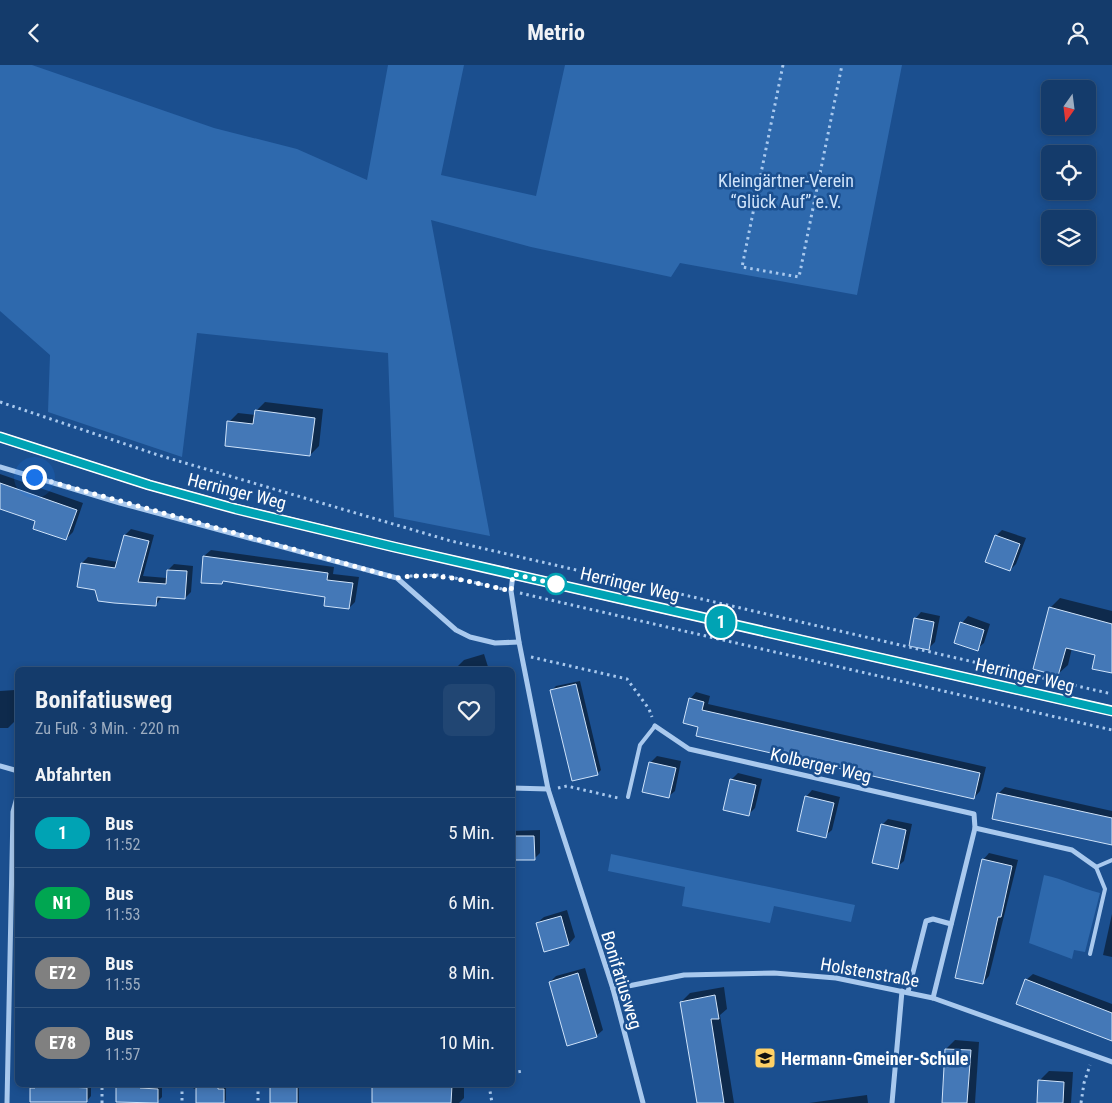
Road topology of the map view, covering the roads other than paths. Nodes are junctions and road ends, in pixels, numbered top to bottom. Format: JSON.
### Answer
{"nodes":[{"id":1,"x":0,"y":437,"type":"edge"},
{"id":2,"x":0,"y":467,"type":"edge"},
{"id":3,"x":513,"y":574,"type":"junction"},
{"id":4,"x":519,"y":642,"type":"junction"},
{"id":5,"x":1112,"y":711,"type":"edge"},
{"id":6,"x":655,"y":726,"type":"joint"},
{"id":7,"x":0,"y":766,"type":"edge"},
{"id":8,"x":15,"y":770,"type":"edge"},
{"id":9,"x":515,"y":788,"type":"edge"},
{"id":10,"x":548,"y":789,"type":"junction"},
{"id":11,"x":628,"y":797,"type":"road end"},
{"id":12,"x":15,"y":805,"type":"edge"},
{"id":13,"x":974,"y":828,"type":"junction"},
{"id":14,"x":1112,"y":860,"type":"edge"},
{"id":15,"x":1096,"y":867,"type":"junction"},
{"id":16,"x":951,"y":924,"type":"junction"},
{"id":17,"x":1090,"y":954,"type":"dead end"},
{"id":18,"x":613,"y":989,"type":"junction"},
{"id":19,"x":905,"y":992,"type":"junction"},
{"id":20,"x":933,"y":998,"type":"junction"},
{"id":21,"x":1112,"y":1061,"type":"edge"},
{"id":22,"x":7,"y":1103,"type":"edge"},
{"id":23,"x":643,"y":1103,"type":"edge"},
{"id":24,"x":892,"y":1103,"type":"edge"}],
"edges":[{"from":1,"to":3,"type":"main road","name":"Herringer Weg"},
{"from":2,"to":4,"type":"street"},
{"from":3,"to":4,"type":"street","name":"Bonifatiusweg"},
{"from":3,"to":5,"type":"main road","name":"Herringer Weg"},
{"from":4,"to":10,"type":"street","name":"Bonifatiusweg"},
{"from":6,"to":11,"type":"lane"},
{"from":6,"to":13,"type":"street","name":"Kolberger Weg"},
{"from":7,"to":8,"type":"street"},
{"from":9,"to":10,"type":"street"},
{"from":10,"to":18,"type":"street","name":"Bonifatiusweg"},
{"from":12,"to":22,"type":"street"},
{"from":13,"to":15,"type":"street"},
{"from":13,"to":16,"type":"street"},
{"from":14,"to":15,"type":"lane"},
{"from":15,"to":17,"type":"lane"},
{"from":16,"to":19,"type":"street"},
{"from":16,"to":20,"type":"street"},
{"from":18,"to":19,"type":"street","name":"Holstenstraße"},
{"from":18,"to":23,"type":"street","name":"Bonifatiusweg"},
{"from":19,"to":20,"type":"street","name":"Holstenstraße"},
{"from":19,"to":24,"type":"street"},
{"from":20,"to":21,"type":"street","name":"Holstenstraße"}]}
